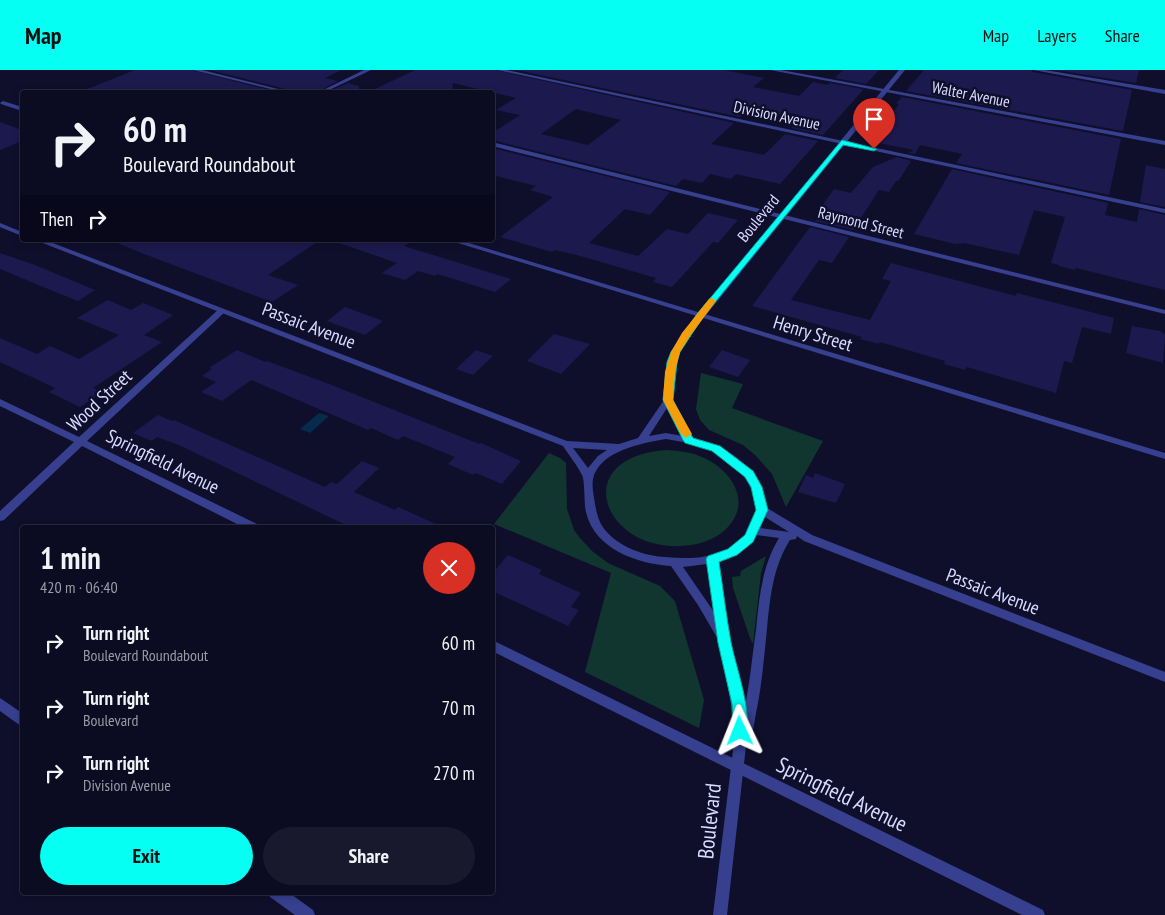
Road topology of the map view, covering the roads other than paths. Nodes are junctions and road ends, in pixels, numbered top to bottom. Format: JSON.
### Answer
{"nodes":[{"id":1,"x":196,"y":70,"type":"edge"},
{"id":2,"x":368,"y":70,"type":"edge"},
{"id":3,"x":500,"y":70,"type":"edge"},
{"id":4,"x":773,"y":70,"type":"edge"},
{"id":5,"x":902,"y":70,"type":"edge"},
{"id":6,"x":1036,"y":70,"type":"edge"},
{"id":7,"x":279,"y":90,"type":"edge"},
{"id":8,"x":326,"y":90,"type":"edge"},
{"id":9,"x":885,"y":91,"type":"junction"},
{"id":10,"x":1165,"y":92,"type":"edge"},
{"id":11,"x":3,"y":103,"type":"dead end"},
{"id":12,"x":20,"y":108,"type":"edge"},
{"id":13,"x":842,"y":142,"type":"junction"},
{"id":14,"x":1165,"y":143,"type":"edge"},
{"id":15,"x":495,"y":145,"type":"edge"},
{"id":16,"x":1165,"y":211,"type":"edge"},
{"id":17,"x":782,"y":216,"type":"junction"},
{"id":18,"x":0,"y":224,"type":"edge"},
{"id":19,"x":20,"y":233,"type":"edge"},
{"id":20,"x":44,"y":242,"type":"edge"},
{"id":21,"x":459,"y":242,"type":"edge"},
{"id":22,"x":222,"y":311,"type":"junction"},
{"id":23,"x":1165,"y":312,"type":"edge"},
{"id":24,"x":700,"y":316,"type":"junction"},
{"id":25,"x":668,"y":400,"type":"junction"},
{"id":26,"x":0,"y":402,"type":"edge"},
{"id":27,"x":642,"y":439,"type":"junction"},
{"id":28,"x":689,"y":440,"type":"junction"},
{"id":29,"x":80,"y":441,"type":"junction"},
{"id":30,"x":566,"y":444,"type":"junction"},
{"id":31,"x":619,"y":447,"type":"junction"},
{"id":32,"x":1165,"y":456,"type":"edge"},
{"id":33,"x":588,"y":476,"type":"junction"},
{"id":34,"x":762,"y":510,"type":"junction"},
{"id":35,"x":0,"y":517,"type":"edge"},
{"id":36,"x":249,"y":525,"type":"edge"},
{"id":37,"x":754,"y":531,"type":"junction"},
{"id":38,"x":786,"y":536,"type":"junction"},
{"id":39,"x":808,"y":538,"type":"junction"},
{"id":40,"x":712,"y":559,"type":"junction"},
{"id":41,"x":675,"y":564,"type":"junction"},
{"id":42,"x":725,"y":643,"type":"junction"},
{"id":43,"x":495,"y":646,"type":"edge"},
{"id":44,"x":1165,"y":677,"type":"edge"},
{"id":45,"x":0,"y":704,"type":"edge"},
{"id":46,"x":20,"y":719,"type":"edge"},
{"id":47,"x":736,"y":766,"type":"junction"},
{"id":48,"x":279,"y":895,"type":"edge"},
{"id":49,"x":308,"y":915,"type":"edge"},
{"id":50,"x":720,"y":915,"type":"edge"},
{"id":51,"x":1038,"y":915,"type":"edge"}],
"edges":[{"from":1,"to":7,"type":"street"},
{"from":2,"to":8,"type":"street"},
{"from":3,"to":13,"type":"street","name":"Division Avenue"},
{"from":4,"to":9,"type":"street","name":"Walter Avenue"},
{"from":5,"to":9,"type":"street","name":"Boulevard"},
{"from":6,"to":10,"type":"street"},
{"from":9,"to":13,"type":"street","name":"Boulevard"},
{"from":9,"to":14,"type":"street","name":"Walter Avenue"},
{"from":11,"to":12,"type":"street"},
{"from":13,"to":16,"type":"street","name":"Division Avenue"},
{"from":13,"to":17,"type":"street","name":"Boulevard"},
{"from":15,"to":17,"type":"street","name":"Raymond Street"},
{"from":17,"to":23,"type":"street","name":"Raymond Street"},
{"from":17,"to":24,"type":"street","name":"Boulevard"},
{"from":18,"to":19,"type":"street"},
{"from":20,"to":22,"type":"street","name":"Passaic Avenue"},
{"from":21,"to":24,"type":"street","name":"Henry Street"},
{"from":22,"to":29,"type":"street","name":"Wood Street"},
{"from":22,"to":30,"type":"street","name":"Passaic Avenue"},
{"from":24,"to":25,"type":"street","name":"Boulevard"},
{"from":24,"to":32,"type":"street","name":"Henry Street"},
{"from":25,"to":27,"type":"street","name":"Boulevard"},
{"from":25,"to":28,"type":"street"},
{"from":26,"to":29,"type":"street","name":"Springfield Avenue"},
{"from":27,"to":28,"type":"street"},
{"from":27,"to":31,"type":"street"},
{"from":28,"to":34,"type":"street"},
{"from":29,"to":35,"type":"street","name":"Wood Street"},
{"from":29,"to":36,"type":"street","name":"Springfield Avenue"},
{"from":30,"to":31,"type":"street","name":"Passaic Avenue"},
{"from":30,"to":33,"type":"street"},
{"from":31,"to":33,"type":"street"},
{"from":33,"to":41,"type":"street"},
{"from":34,"to":37,"type":"street"},
{"from":34,"to":39,"type":"street","name":"Passaic Avenue"},
{"from":37,"to":38,"type":"street","name":"Passaic Avenue"},
{"from":37,"to":40,"type":"street"},
{"from":38,"to":39,"type":"street","name":"Passaic Avenue"},
{"from":38,"to":47,"type":"street"},
{"from":39,"to":44,"type":"street","name":"Passaic Avenue"},
{"from":40,"to":41,"type":"street"},
{"from":40,"to":42,"type":"street","name":"Boulevard"},
{"from":41,"to":42,"type":"street","name":"Boulevard"},
{"from":42,"to":47,"type":"street","name":"Boulevard"},
{"from":43,"to":47,"type":"street","name":"Springfield Avenue"},
{"from":45,"to":46,"type":"street"},
{"from":47,"to":50,"type":"street","name":"Boulevard"},
{"from":47,"to":51,"type":"street","name":"Springfield Avenue"},
{"from":48,"to":49,"type":"street"}]}
